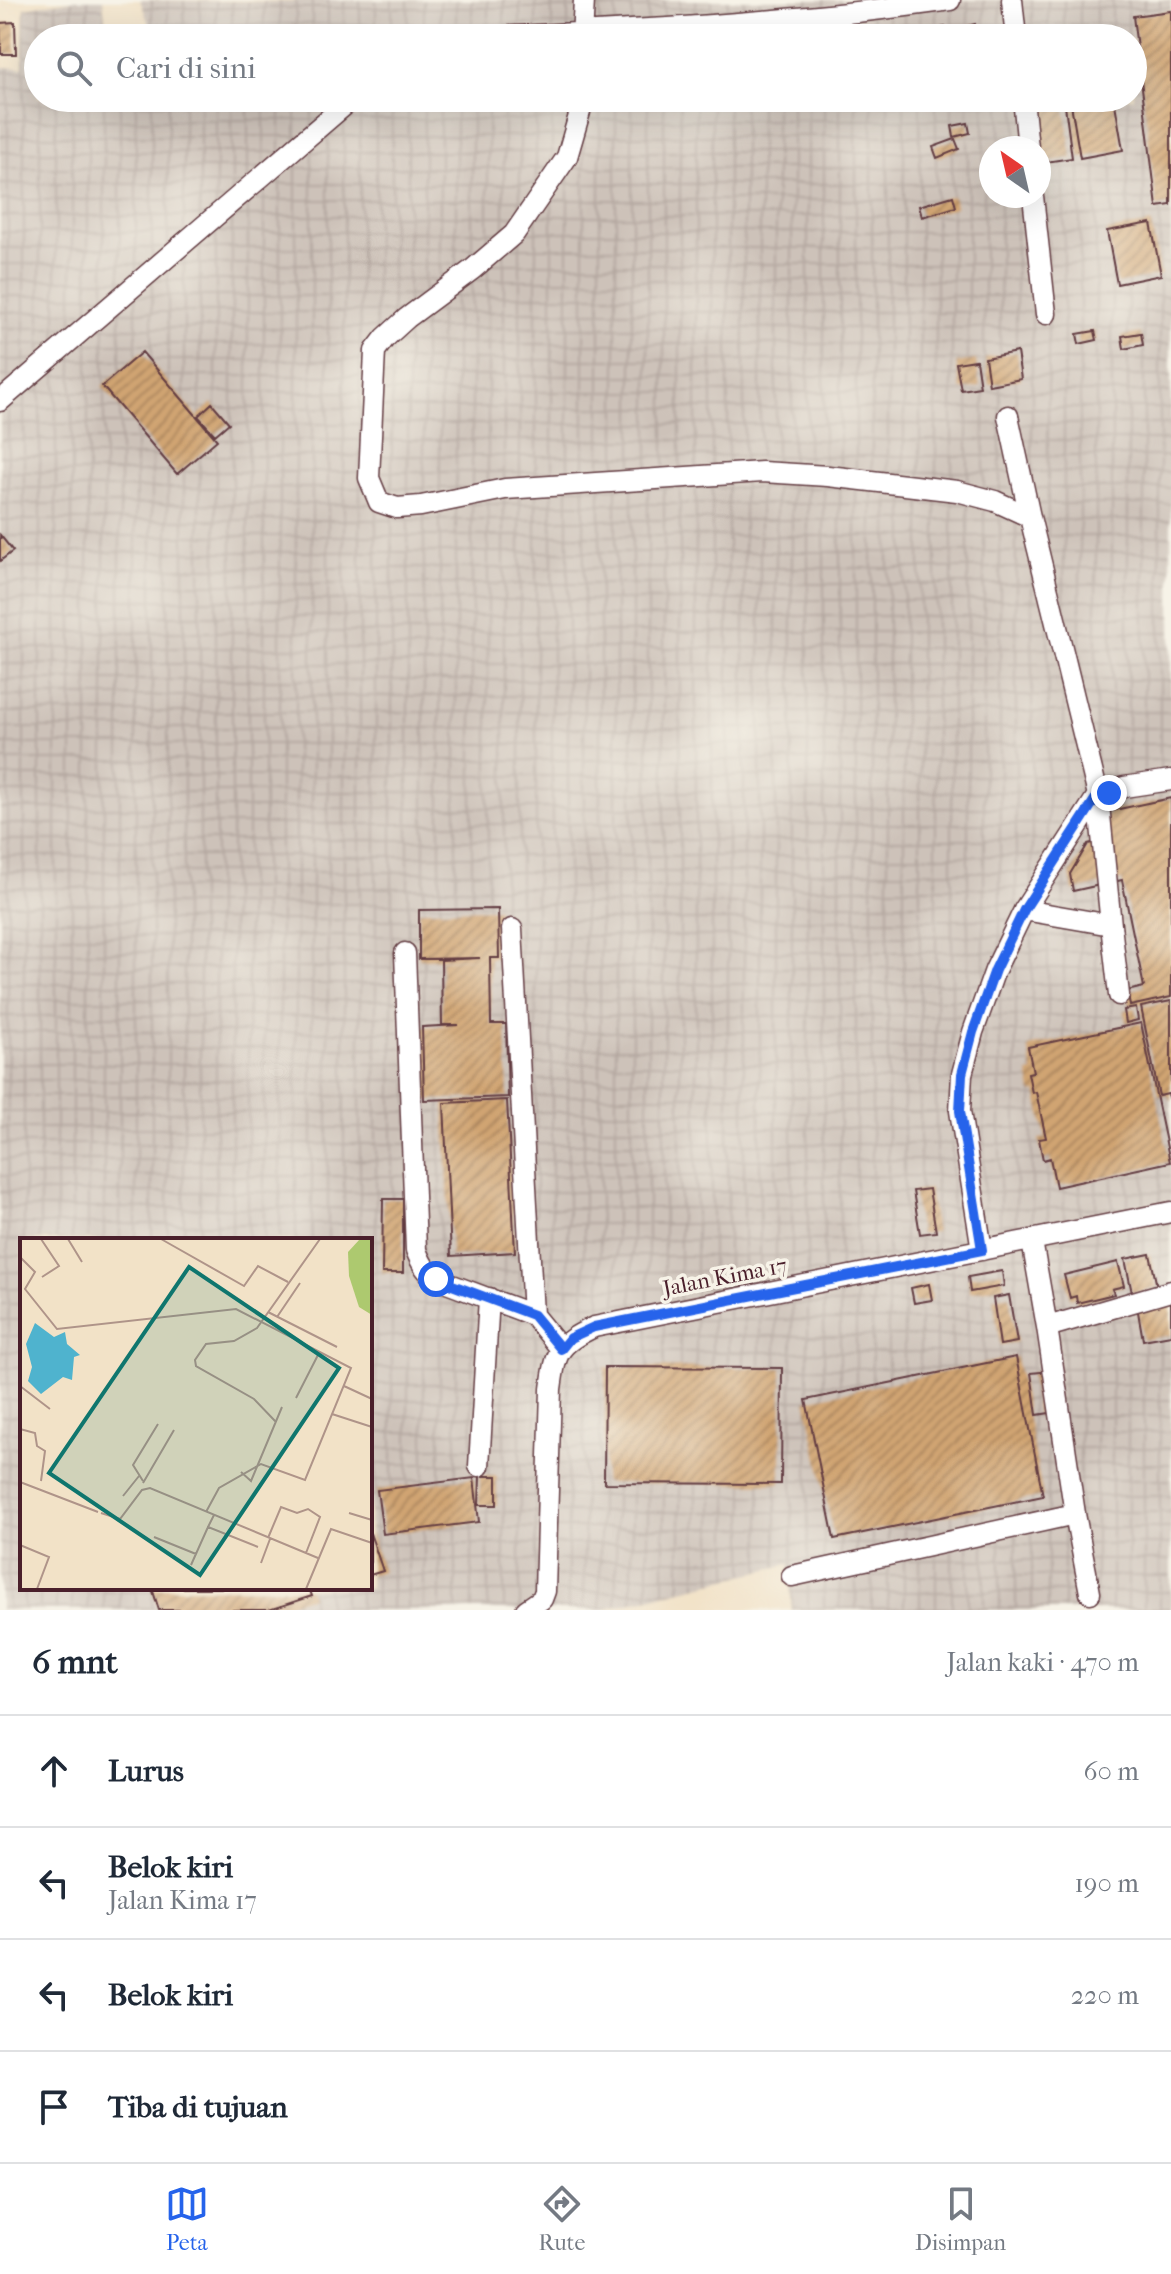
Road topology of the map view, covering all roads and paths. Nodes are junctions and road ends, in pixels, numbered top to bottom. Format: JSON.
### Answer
{"nodes":[{"id":1,"x":584,"y":0,"type":"edge"},
{"id":2,"x":950,"y":0,"type":"edge"},
{"id":3,"x":1012,"y":0,"type":"edge"},
{"id":4,"x":583,"y":24,"type":"edge"},
{"id":5,"x":719,"y":24,"type":"edge"},
{"id":6,"x":1015,"y":24,"type":"edge"},
{"id":7,"x":337,"y":112,"type":"edge"},
{"id":8,"x":580,"y":112,"type":"edge"},
{"id":9,"x":1024,"y":112,"type":"edge"},
{"id":10,"x":1027,"y":136,"type":"edge"},
{"id":11,"x":1034,"y":208,"type":"edge"},
{"id":12,"x":1046,"y":314,"type":"dead end"},
{"id":13,"x":0,"y":401,"type":"edge"},
{"id":14,"x":1008,"y":416,"type":"dead end"},
{"id":15,"x":1030,"y":517,"type":"junction"},
{"id":16,"x":1171,"y":780,"type":"edge"},
{"id":17,"x":1098,"y":795,"type":"junction"},
{"id":18,"x":1024,"y":910,"type":"junction"},
{"id":19,"x":1111,"y":925,"type":"junction"},
{"id":20,"x":512,"y":929,"type":"dead end"},
{"id":21,"x":405,"y":953,"type":"dead end"},
{"id":22,"x":1119,"y":995,"type":"dead end"},
{"id":23,"x":1171,"y":1212,"type":"edge"},
{"id":24,"x":1032,"y":1241,"type":"junction"},
{"id":25,"x":982,"y":1250,"type":"junction"},
{"id":26,"x":1171,"y":1291,"type":"edge"},
{"id":27,"x":489,"y":1298,"type":"junction"},
{"id":28,"x":533,"y":1315,"type":"junction"},
{"id":29,"x":1047,"y":1327,"type":"junction"},
{"id":30,"x":561,"y":1349,"type":"junction"},
{"id":31,"x":479,"y":1466,"type":"dead end"},
{"id":32,"x":1075,"y":1514,"type":"junction"},
{"id":33,"x":792,"y":1576,"type":"dead end"},
{"id":34,"x":1090,"y":1593,"type":"dead end"},
{"id":35,"x":526,"y":1610,"type":"edge"}],
"edges":[{"from":1,"to":4,"type":"street"},
{"from":2,"to":5,"type":"street"},
{"from":3,"to":6,"type":"street"},
{"from":7,"to":13,"type":"street"},
{"from":8,"to":15,"type":"street"},
{"from":9,"to":10,"type":"street"},
{"from":11,"to":12,"type":"street"},
{"from":14,"to":15,"type":"street"},
{"from":15,"to":17,"type":"street"},
{"from":16,"to":17,"type":"street"},
{"from":17,"to":18,"type":"street"},
{"from":17,"to":19,"type":"street"},
{"from":18,"to":19,"type":"street"},
{"from":18,"to":25,"type":"street"},
{"from":19,"to":22,"type":"street"},
{"from":20,"to":28,"type":"street"},
{"from":21,"to":27,"type":"street"},
{"from":23,"to":24,"type":"street","name":"Jalan Kima 17"},
{"from":24,"to":25,"type":"street","name":"Jalan Kima 17"},
{"from":24,"to":29,"type":"street"},
{"from":25,"to":30,"type":"street","name":"Jalan Kima 17"},
{"from":26,"to":29,"type":"street"},
{"from":27,"to":28,"type":"street"},
{"from":27,"to":31,"type":"street"},
{"from":28,"to":30,"type":"street"},
{"from":29,"to":32,"type":"street"},
{"from":30,"to":35,"type":"street"},
{"from":32,"to":33,"type":"street"},
{"from":32,"to":34,"type":"street"}]}
